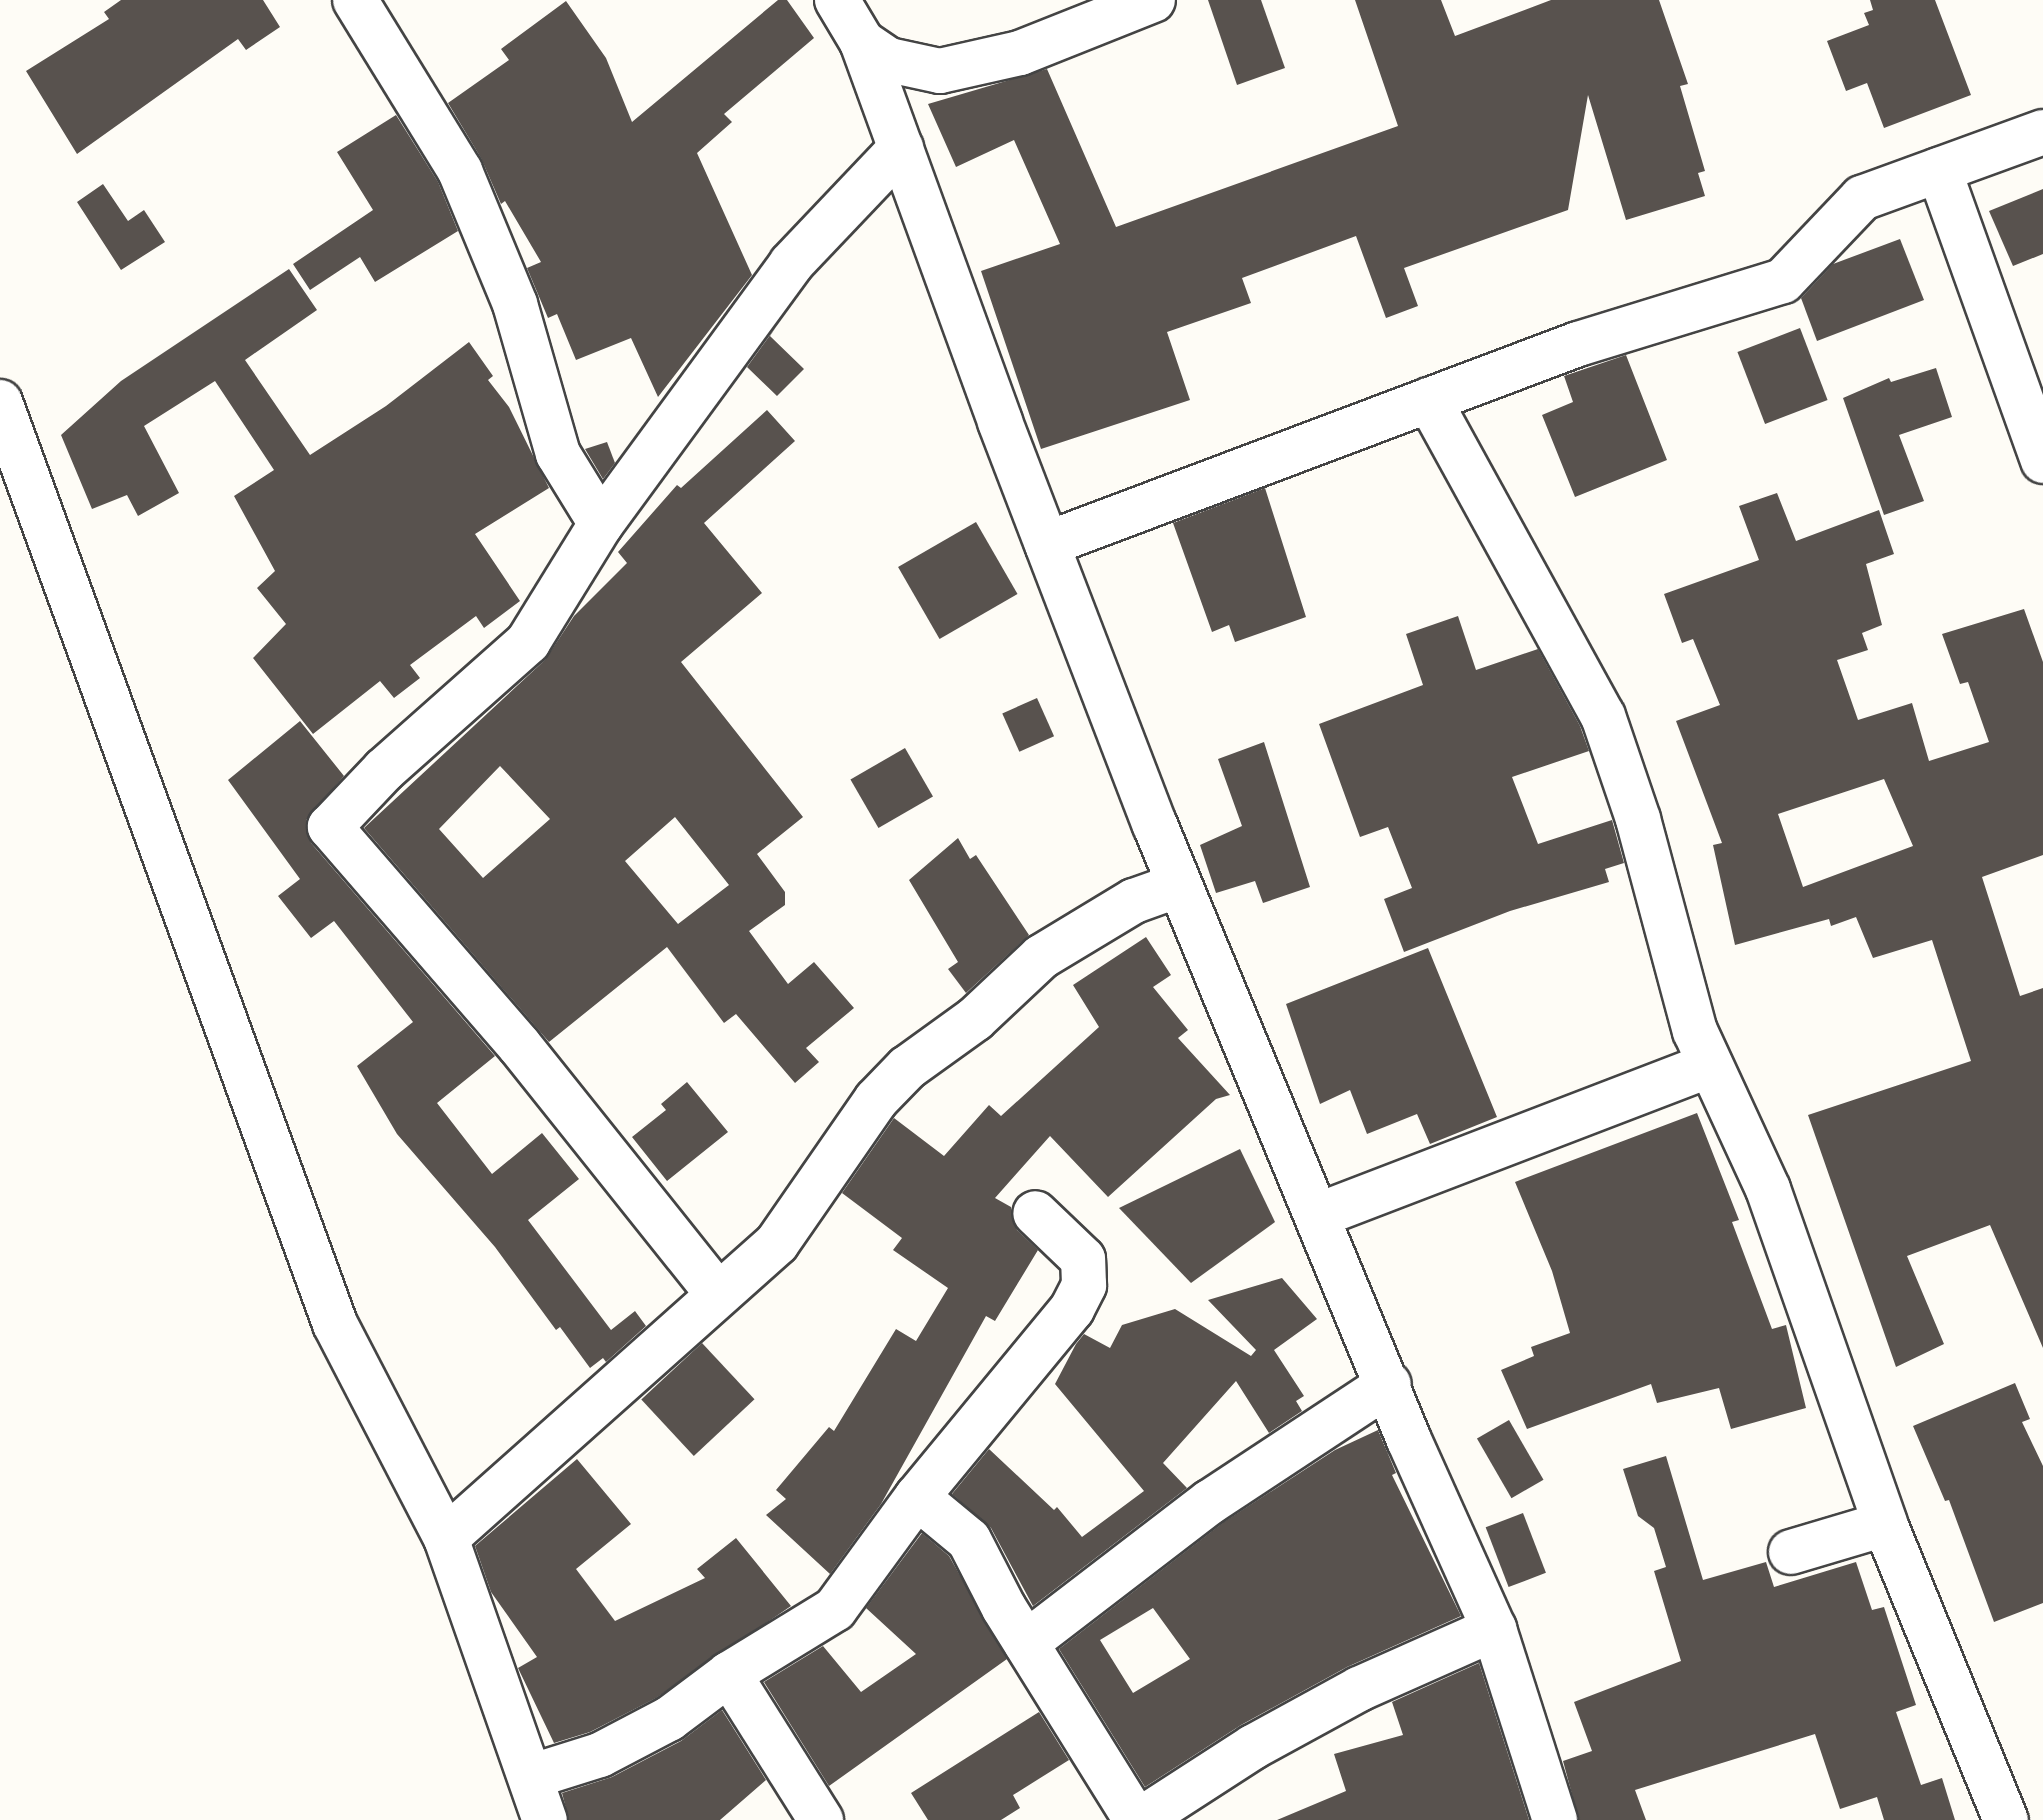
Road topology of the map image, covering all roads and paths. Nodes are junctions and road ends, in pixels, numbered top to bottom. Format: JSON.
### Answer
{"nodes":[{"id":1,"x":355,"y":0,"type":"edge"},
{"id":2,"x":837,"y":0,"type":"edge"},
{"id":3,"x":1153,"y":0,"type":"edge"},
{"id":4,"x":862,"y":42,"type":"junction"},
{"id":5,"x":2043,"y":132,"type":"edge"},
{"id":6,"x":901,"y":148,"type":"junction"},
{"id":7,"x":1939,"y":170,"type":"junction"},
{"id":8,"x":1429,"y":400,"type":"junction"},
{"id":9,"x":0,"y":402,"type":"edge"},
{"id":10,"x":2043,"y":461,"type":"edge"},
{"id":11,"x":601,"y":524,"type":"junction"},
{"id":12,"x":1047,"y":544,"type":"junction"},
{"id":13,"x":1179,"y":885,"type":"junction"},
{"id":14,"x":1710,"y":1065,"type":"junction"},
{"id":15,"x":1035,"y":1213,"type":"dead end"},
{"id":16,"x":1319,"y":1215,"type":"junction"},
{"id":17,"x":717,"y":1293,"type":"junction"},
{"id":18,"x":1389,"y":1384,"type":"junction"},
{"id":19,"x":917,"y":1497,"type":"junction"},
{"id":20,"x":1885,"y":1524,"type":"junction"},
{"id":21,"x":446,"y":1538,"type":"junction"},
{"id":22,"x":1791,"y":1552,"type":"dead end"},
{"id":23,"x":1494,"y":1629,"type":"junction"},
{"id":24,"x":1026,"y":1643,"type":"junction"},
{"id":25,"x":729,"y":1674,"type":"junction"},
{"id":26,"x":533,"y":1776,"type":"junction"},
{"id":27,"x":545,"y":1820,"type":"edge"},
{"id":28,"x":821,"y":1820,"type":"edge"},
{"id":29,"x":1138,"y":1820,"type":"edge"},
{"id":30,"x":1555,"y":1820,"type":"edge"},
{"id":31,"x":2006,"y":1820,"type":"edge"}],
"edges":[{"from":1,"to":11,"type":"street"},
{"from":2,"to":4,"type":"street"},
{"from":3,"to":4,"type":"street"},
{"from":4,"to":6,"type":"street"},
{"from":5,"to":7,"type":"street"},
{"from":6,"to":11,"type":"street"},
{"from":6,"to":12,"type":"street"},
{"from":7,"to":8,"type":"street"},
{"from":7,"to":10,"type":"street"},
{"from":8,"to":12,"type":"street"},
{"from":8,"to":14,"type":"street"},
{"from":9,"to":21,"type":"street"},
{"from":11,"to":17,"type":"street"},
{"from":12,"to":13,"type":"street"},
{"from":13,"to":16,"type":"street"},
{"from":13,"to":17,"type":"street"},
{"from":14,"to":16,"type":"street"},
{"from":14,"to":20,"type":"street"},
{"from":15,"to":19,"type":"street"},
{"from":16,"to":18,"type":"street"},
{"from":17,"to":21,"type":"street"},
{"from":18,"to":23,"type":"street"},
{"from":18,"to":24,"type":"street"},
{"from":19,"to":24,"type":"street"},
{"from":19,"to":25,"type":"street"},
{"from":20,"to":22,"type":"street"},
{"from":20,"to":31,"type":"street"},
{"from":21,"to":26,"type":"street"},
{"from":23,"to":29,"type":"street"},
{"from":23,"to":30,"type":"street"},
{"from":24,"to":29,"type":"street"},
{"from":25,"to":26,"type":"street"},
{"from":25,"to":28,"type":"street"},
{"from":26,"to":27,"type":"street"}]}
